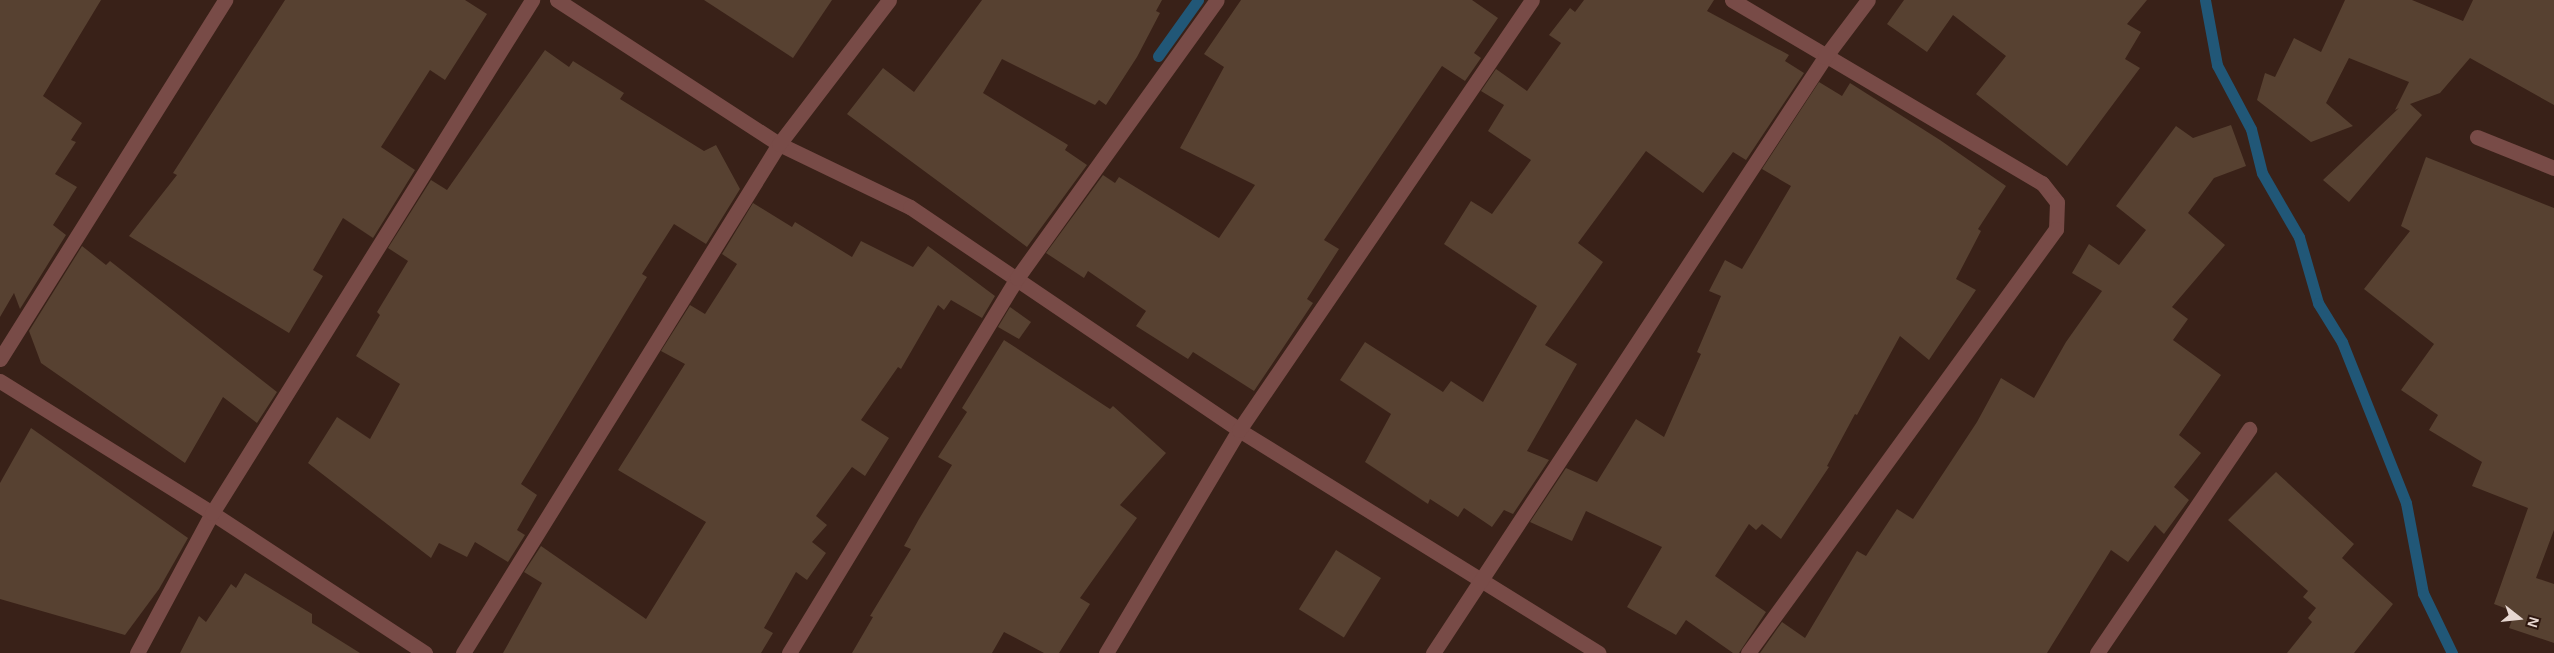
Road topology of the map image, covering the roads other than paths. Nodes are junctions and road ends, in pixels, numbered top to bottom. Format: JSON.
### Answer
{"nodes":[{"id":1,"x":225,"y":0,"type":"edge"},
{"id":2,"x":532,"y":0,"type":"edge"},
{"id":3,"x":557,"y":0,"type":"edge"},
{"id":4,"x":889,"y":0,"type":"edge"},
{"id":5,"x":1216,"y":0,"type":"edge"},
{"id":6,"x":1532,"y":0,"type":"edge"},
{"id":7,"x":1732,"y":0,"type":"edge"},
{"id":8,"x":1868,"y":0,"type":"edge"},
{"id":9,"x":1825,"y":57,"type":"junction"},
{"id":10,"x":2477,"y":137,"type":"dead end"},
{"id":11,"x":780,"y":144,"type":"junction"},
{"id":12,"x":2552,"y":163,"type":"edge"},
{"id":13,"x":1017,"y":278,"type":"junction"},
{"id":14,"x":0,"y":359,"type":"edge"},
{"id":15,"x":0,"y":381,"type":"edge"},
{"id":16,"x":2249,"y":429,"type":"dead end"},
{"id":17,"x":1239,"y":430,"type":"junction"},
{"id":18,"x":212,"y":513,"type":"junction"},
{"id":19,"x":1480,"y":582,"type":"junction"},
{"id":20,"x":137,"y":653,"type":"edge"},
{"id":21,"x":425,"y":653,"type":"edge"},
{"id":22,"x":463,"y":653,"type":"edge"},
{"id":23,"x":789,"y":653,"type":"edge"},
{"id":24,"x":1106,"y":653,"type":"edge"},
{"id":25,"x":1434,"y":653,"type":"edge"},
{"id":26,"x":1598,"y":653,"type":"edge"},
{"id":27,"x":1748,"y":653,"type":"edge"},
{"id":28,"x":2097,"y":653,"type":"edge"}],
"edges":[{"from":1,"to":14,"type":"street"},
{"from":2,"to":18,"type":"street"},
{"from":3,"to":11,"type":"street"},
{"from":4,"to":11,"type":"street"},
{"from":5,"to":13,"type":"street"},
{"from":6,"to":17,"type":"street"},
{"from":7,"to":9,"type":"street"},
{"from":8,"to":9,"type":"street"},
{"from":9,"to":19,"type":"street"},
{"from":9,"to":27,"type":"street"},
{"from":10,"to":12,"type":"street"},
{"from":11,"to":13,"type":"street"},
{"from":11,"to":22,"type":"street"},
{"from":13,"to":17,"type":"street"},
{"from":13,"to":23,"type":"street"},
{"from":15,"to":18,"type":"street"},
{"from":16,"to":28,"type":"street"},
{"from":17,"to":19,"type":"street"},
{"from":17,"to":24,"type":"street"},
{"from":18,"to":20,"type":"street"},
{"from":18,"to":21,"type":"street"},
{"from":19,"to":25,"type":"street"},
{"from":19,"to":26,"type":"street"}]}
